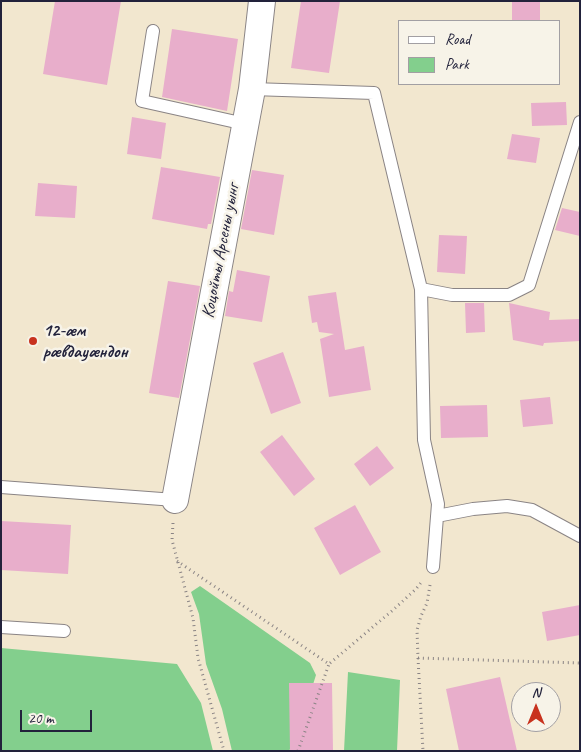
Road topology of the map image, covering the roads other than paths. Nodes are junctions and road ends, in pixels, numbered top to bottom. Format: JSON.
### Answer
{"nodes":[{"id":1,"x":262,"y":1,"type":"edge"},
{"id":2,"x":153,"y":31,"type":"dead end"},
{"id":3,"x":252,"y":88,"type":"junction"},
{"id":4,"x":580,"y":122,"type":"edge"},
{"id":5,"x":245,"y":124,"type":"junction"},
{"id":6,"x":421,"y":289,"type":"junction"},
{"id":7,"x":1,"y":488,"type":"edge"},
{"id":8,"x":175,"y":500,"type":"joint"},
{"id":9,"x":437,"y":516,"type":"junction"},
{"id":10,"x":580,"y":536,"type":"edge"},
{"id":11,"x":433,"y":567,"type":"road end"},
{"id":12,"x":1,"y":627,"type":"edge"},
{"id":13,"x":64,"y":631,"type":"dead end"}],
"edges":[{"from":1,"to":3,"type":"street","name":"Коцойты Арсены уынг"},
{"from":2,"to":5,"type":"lane"},
{"from":3,"to":5,"type":"street","name":"Коцойты Арсены уынг"},
{"from":3,"to":6,"type":"lane"},
{"from":4,"to":6,"type":"lane"},
{"from":5,"to":8,"type":"street","name":"Коцойты Арсены уынг"},
{"from":6,"to":9,"type":"lane"},
{"from":7,"to":8,"type":"lane"},
{"from":9,"to":10,"type":"lane"},
{"from":9,"to":11,"type":"lane"},
{"from":12,"to":13,"type":"lane"}]}
